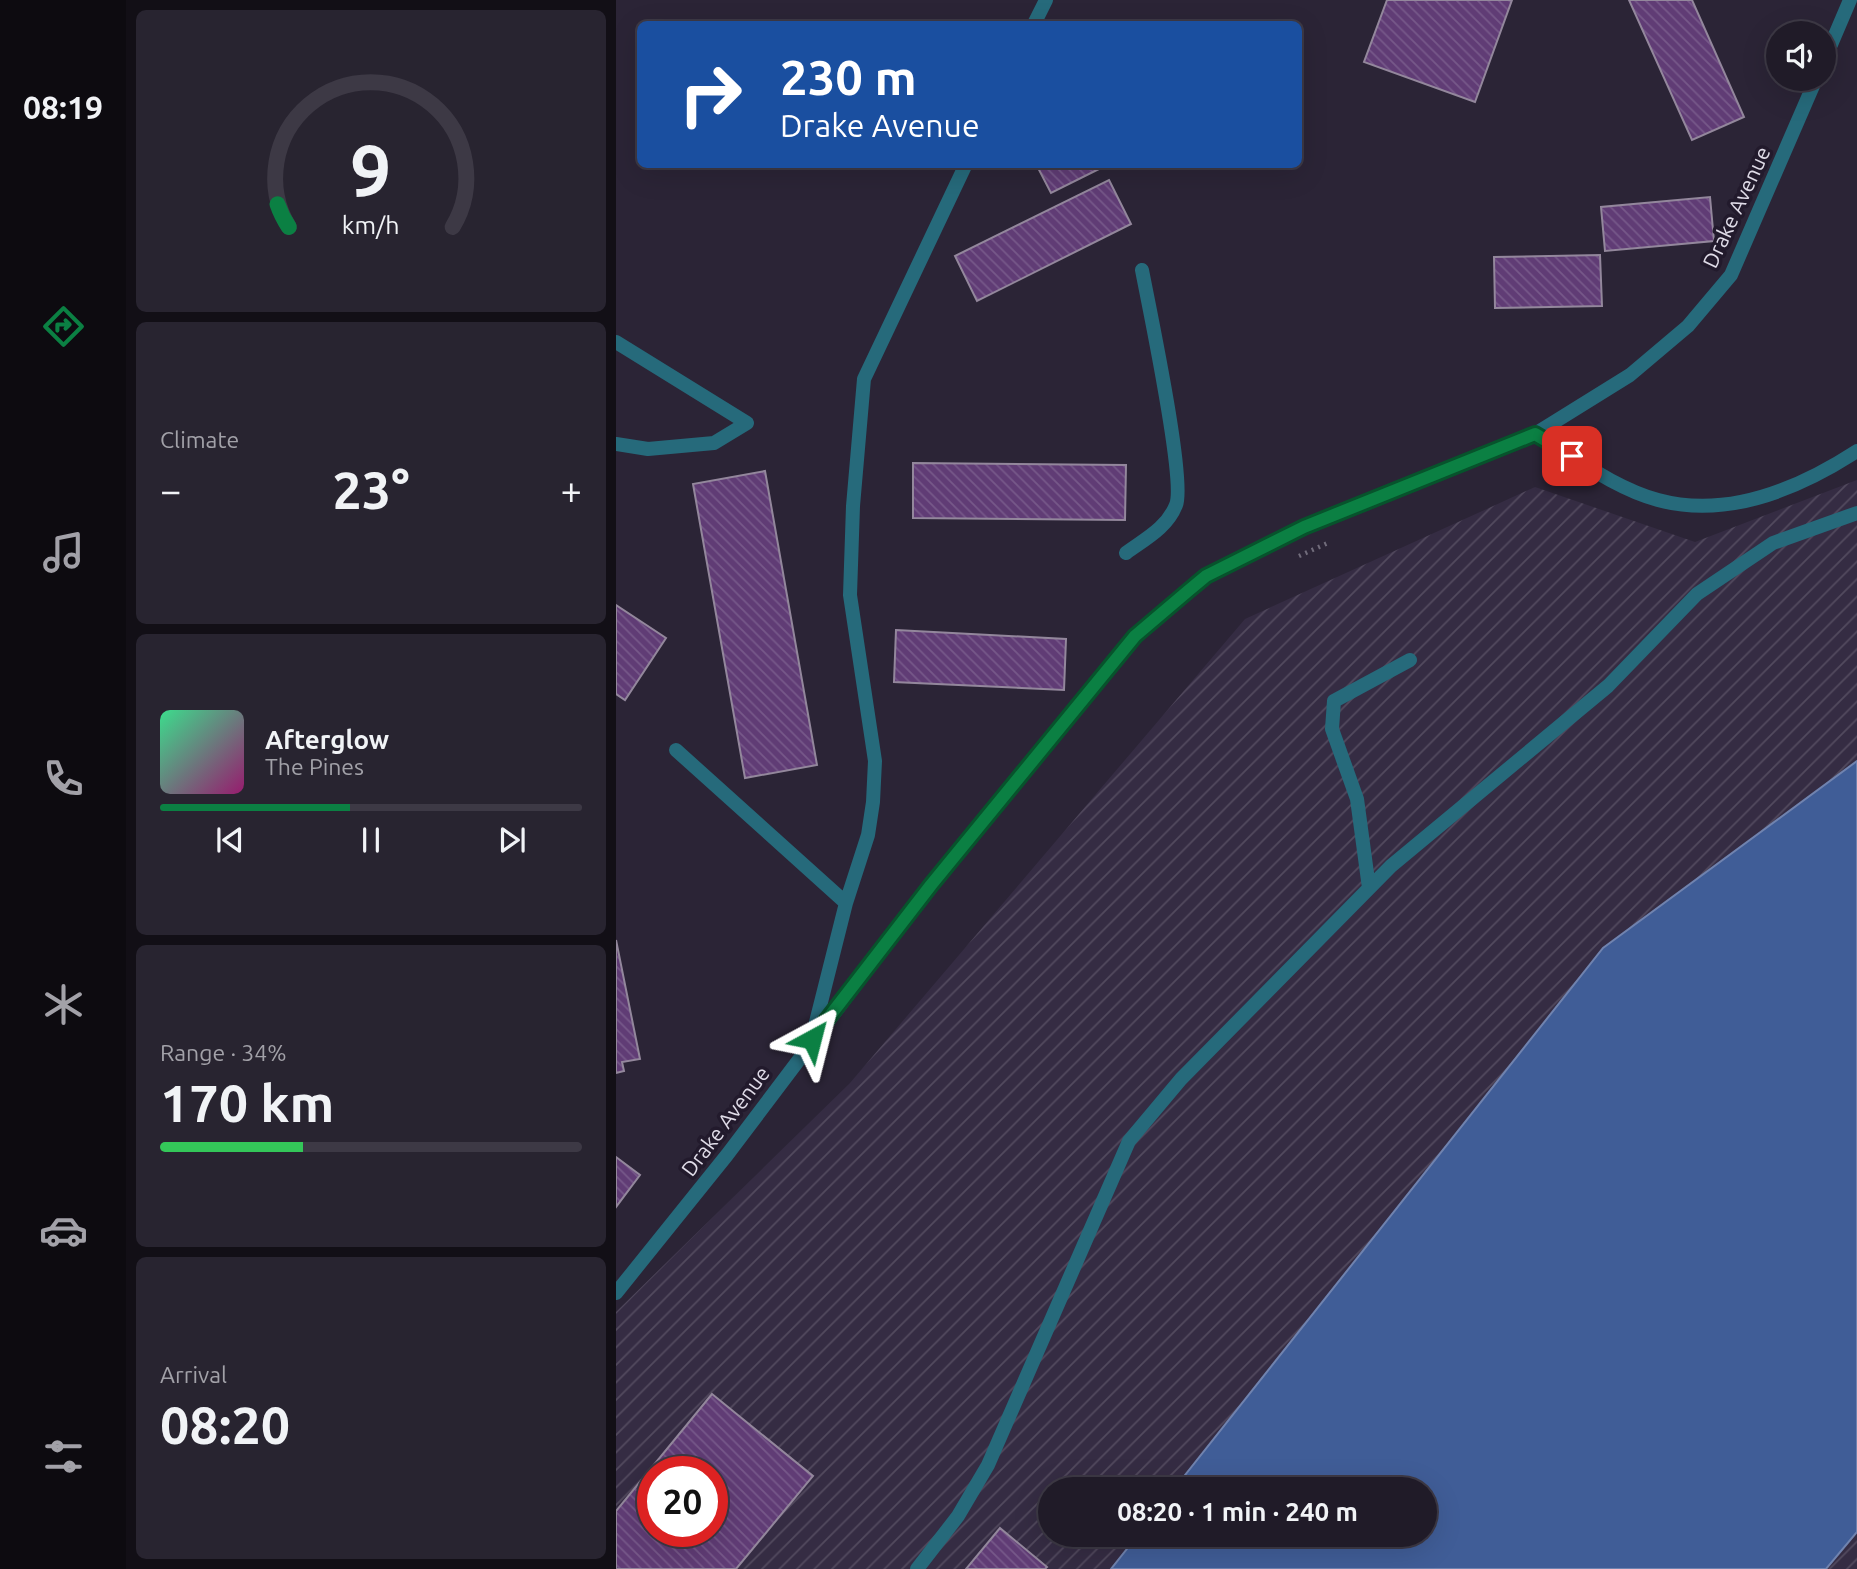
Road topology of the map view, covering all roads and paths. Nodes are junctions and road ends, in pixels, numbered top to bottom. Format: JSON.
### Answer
{"nodes":[{"id":1,"x":1046,"y":0,"type":"edge"},
{"id":2,"x":1850,"y":0,"type":"edge"},
{"id":3,"x":1036,"y":21,"type":"edge"},
{"id":4,"x":1836,"y":33,"type":"edge"},
{"id":5,"x":1811,"y":91,"type":"edge"},
{"id":6,"x":964,"y":168,"type":"edge"},
{"id":7,"x":1142,"y":270,"type":"dead end"},
{"id":8,"x":616,"y":342,"type":"edge"},
{"id":9,"x":1535,"y":434,"type":"junction"},
{"id":10,"x":616,"y":444,"type":"edge"},
{"id":11,"x":1857,"y":451,"type":"edge"},
{"id":12,"x":1857,"y":513,"type":"edge"},
{"id":13,"x":1332,"y":541,"type":"dead end"},
{"id":14,"x":1126,"y":553,"type":"dead end"},
{"id":15,"x":1294,"y":558,"type":"dead end"},
{"id":16,"x":1410,"y":660,"type":"dead end"},
{"id":17,"x":676,"y":750,"type":"dead end"},
{"id":18,"x":1369,"y":888,"type":"junction"},
{"id":19,"x":846,"y":903,"type":"junction"},
{"id":20,"x":812,"y":1039,"type":"junction"},
{"id":21,"x":617,"y":1289,"type":"edge"},
{"id":22,"x":917,"y":1569,"type":"edge"}],
"edges":[{"from":1,"to":3,"type":"lane"},
{"from":2,"to":4,"type":"lane"},
{"from":5,"to":9,"type":"lane","name":"Drake Avenue"},
{"from":6,"to":19,"type":"lane"},
{"from":7,"to":14,"type":"lane"},
{"from":8,"to":10,"type":"lane"},
{"from":9,"to":11,"type":"lane"},
{"from":9,"to":20,"type":"lane","name":"Drake Avenue"},
{"from":12,"to":18,"type":"lane"},
{"from":13,"to":15,"type":"path"},
{"from":16,"to":18,"type":"lane"},
{"from":17,"to":19,"type":"lane"},
{"from":18,"to":22,"type":"lane"},
{"from":19,"to":20,"type":"lane"},
{"from":20,"to":21,"type":"lane","name":"Drake Avenue"}]}
